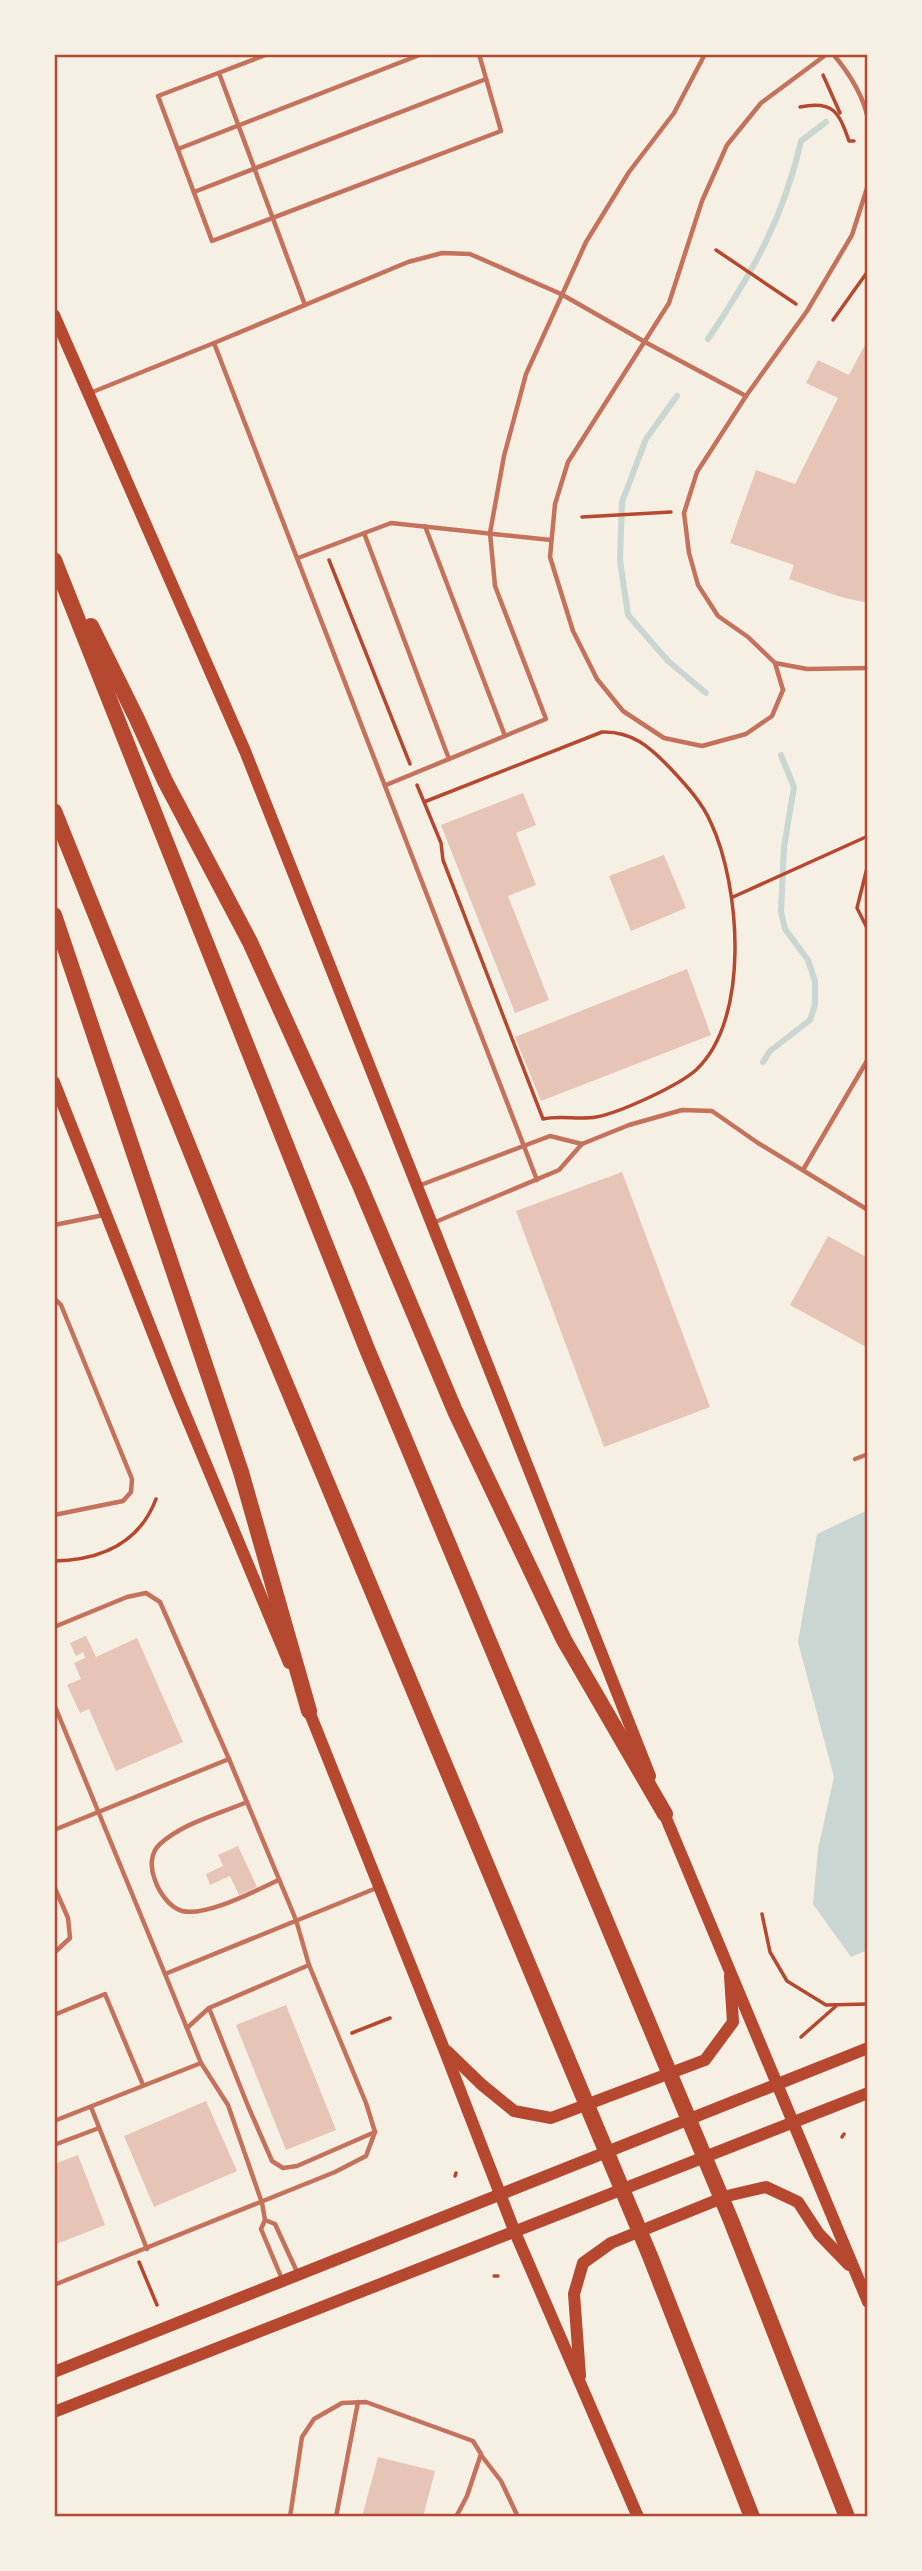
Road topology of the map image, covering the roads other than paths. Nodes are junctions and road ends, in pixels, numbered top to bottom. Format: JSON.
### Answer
{"nodes":[{"id":1,"x":268,"y":54,"type":"edge"},
{"id":2,"x":422,"y":54,"type":"edge"},
{"id":3,"x":479,"y":54,"type":"edge"},
{"id":4,"x":705,"y":54,"type":"edge"},
{"id":5,"x":827,"y":54,"type":"edge"},
{"id":6,"x":833,"y":54,"type":"edge"},
{"id":7,"x":219,"y":72,"type":"junction"},
{"id":8,"x":486,"y":79,"type":"junction"},
{"id":9,"x":868,"y":119,"type":"edge"},
{"id":10,"x":238,"y":125,"type":"junction"},
{"id":11,"x":178,"y":149,"type":"junction"},
{"id":12,"x":254,"y":169,"type":"junction"},
{"id":13,"x":868,"y":185,"type":"edge"},
{"id":14,"x":194,"y":192,"type":"junction"},
{"id":15,"x":273,"y":219,"type":"junction"},
{"id":16,"x":561,"y":294,"type":"junction"},
{"id":17,"x":305,"y":305,"type":"junction"},
{"id":18,"x":54,"y":315,"type":"edge"},
{"id":19,"x":645,"y":342,"type":"junction"},
{"id":20,"x":214,"y":343,"type":"junction"},
{"id":21,"x":89,"y":393,"type":"junction"},
{"id":22,"x":746,"y":396,"type":"junction"},
{"id":23,"x":425,"y":526,"type":"junction"},
{"id":24,"x":364,"y":533,"type":"junction"},
{"id":25,"x":490,"y":533,"type":"junction"},
{"id":26,"x":551,"y":540,"type":"junction"},
{"id":27,"x":54,"y":555,"type":"edge"},
{"id":28,"x":298,"y":558,"type":"junction"},
{"id":29,"x":54,"y":560,"type":"edge"},
{"id":30,"x":775,"y":663,"type":"junction"},
{"id":31,"x":868,"y":668,"type":"edge"},
{"id":32,"x":505,"y":736,"type":"junction"},
{"id":33,"x":449,"y":759,"type":"junction"},
{"id":34,"x":386,"y":785,"type":"junction"},
{"id":35,"x":54,"y":811,"type":"edge"},
{"id":36,"x":54,"y":915,"type":"edge"},
{"id":37,"x":868,"y":1059,"type":"edge"},
{"id":38,"x":54,"y":1082,"type":"edge"},
{"id":39,"x":582,"y":1144,"type":"junction"},
{"id":40,"x":523,"y":1145,"type":"junction"},
{"id":41,"x":803,"y":1170,"type":"junction"},
{"id":42,"x":537,"y":1180,"type":"junction"},
{"id":43,"x":417,"y":1186,"type":"junction"},
{"id":44,"x":868,"y":1210,"type":"edge"},
{"id":45,"x":108,"y":1214,"type":"junction"},
{"id":46,"x":432,"y":1224,"type":"junction"},
{"id":47,"x":54,"y":1225,"type":"edge"},
{"id":48,"x":54,"y":1298,"type":"edge"},
{"id":49,"x":868,"y":1454,"type":"edge"},
{"id":50,"x":855,"y":1459,"type":"dead end"},
{"id":51,"x":54,"y":1514,"type":"edge"},
{"id":52,"x":54,"y":1627,"type":"edge"},
{"id":53,"x":54,"y":1704,"type":"edge"},
{"id":54,"x":309,"y":1711,"type":"junction"},
{"id":55,"x":229,"y":1759,"type":"junction"},
{"id":56,"x":247,"y":1802,"type":"junction"},
{"id":57,"x":98,"y":1812,"type":"junction"},
{"id":58,"x":665,"y":1814,"type":"junction"},
{"id":59,"x":54,"y":1830,"type":"edge"},
{"id":60,"x":280,"y":1880,"type":"junction"},
{"id":61,"x":54,"y":1886,"type":"edge"},
{"id":62,"x":379,"y":1886,"type":"junction"},
{"id":63,"x":296,"y":1920,"type":"junction"},
{"id":64,"x":54,"y":1952,"type":"edge"},
{"id":65,"x":729,"y":1964,"type":"junction"},
{"id":66,"x":309,"y":1965,"type":"junction"},
{"id":67,"x":165,"y":1974,"type":"junction"},
{"id":68,"x":209,"y":2008,"type":"junction"},
{"id":69,"x":54,"y":2015,"type":"edge"},
{"id":70,"x":187,"y":2028,"type":"junction"},
{"id":71,"x":868,"y":2048,"type":"edge"},
{"id":72,"x":444,"y":2049,"type":"junction"},
{"id":73,"x":201,"y":2063,"type":"junction"},
{"id":74,"x":779,"y":2083,"type":"junction"},
{"id":75,"x":143,"y":2085,"type":"junction"},
{"id":76,"x":868,"y":2093,"type":"edge"},
{"id":77,"x":91,"y":2107,"type":"junction"},
{"id":78,"x":54,"y":2121,"type":"edge"},
{"id":79,"x":795,"y":2122,"type":"junction"},
{"id":80,"x":99,"y":2128,"type":"junction"},
{"id":81,"x":375,"y":2132,"type":"junction"},
{"id":82,"x":54,"y":2146,"type":"edge"},
{"id":83,"x":501,"y":2195,"type":"junction"},
{"id":84,"x":262,"y":2203,"type":"junction"},
{"id":85,"x":265,"y":2220,"type":"junction"},
{"id":86,"x":514,"y":2230,"type":"junction"},
{"id":87,"x":148,"y":2249,"type":"junction"},
{"id":88,"x":854,"y":2270,"type":"junction"},
{"id":89,"x":299,"y":2276,"type":"junction"},
{"id":90,"x":283,"y":2282,"type":"junction"},
{"id":91,"x":54,"y":2285,"type":"edge"},
{"id":92,"x":868,"y":2302,"type":"edge"},
{"id":93,"x":54,"y":2372,"type":"edge"},
{"id":94,"x":580,"y":2386,"type":"junction"},
{"id":95,"x":358,"y":2402,"type":"junction"},
{"id":96,"x":54,"y":2412,"type":"edge"},
{"id":97,"x":481,"y":2454,"type":"junction"},
{"id":98,"x":290,"y":2517,"type":"edge"},
{"id":99,"x":336,"y":2517,"type":"edge"},
{"id":100,"x":456,"y":2517,"type":"edge"},
{"id":101,"x":518,"y":2517,"type":"edge"},
{"id":102,"x":638,"y":2517,"type":"edge"},
{"id":103,"x":752,"y":2517,"type":"edge"},
{"id":104,"x":847,"y":2517,"type":"edge"}],
"edges":[{"from":1,"to":7,"type":"lane"},
{"from":2,"to":10,"type":"lane"},
{"from":3,"to":8,"type":"lane"},
{"from":4,"to":16,"type":"lane"},
{"from":5,"to":19,"type":"lane"},
{"from":6,"to":9,"type":"lane"},
{"from":7,"to":10,"type":"lane"},
{"from":7,"to":11,"type":"lane"},
{"from":8,"to":12,"type":"lane"},
{"from":8,"to":15,"type":"lane"},
{"from":10,"to":11,"type":"lane"},
{"from":10,"to":12,"type":"lane"},
{"from":11,"to":14,"type":"lane"},
{"from":12,"to":14,"type":"lane"},
{"from":12,"to":15,"type":"lane"},
{"from":13,"to":22,"type":"lane"},
{"from":14,"to":15,"type":"lane"},
{"from":15,"to":17,"type":"lane"},
{"from":16,"to":17,"type":"lane"},
{"from":16,"to":19,"type":"lane"},
{"from":16,"to":25,"type":"lane"},
{"from":17,"to":20,"type":"lane"},
{"from":18,"to":21,"type":"main road"},
{"from":19,"to":22,"type":"lane"},
{"from":19,"to":26,"type":"lane"},
{"from":20,"to":21,"type":"lane"},
{"from":20,"to":28,"type":"lane"},
{"from":21,"to":43,"type":"main road"},
{"from":22,"to":30,"type":"lane"},
{"from":23,"to":24,"type":"lane"},
{"from":23,"to":25,"type":"lane"},
{"from":23,"to":32,"type":"lane"},
{"from":24,"to":28,"type":"lane"},
{"from":24,"to":33,"type":"lane"},
{"from":25,"to":26,"type":"lane"},
{"from":25,"to":32,"type":"lane"},
{"from":26,"to":30,"type":"lane"},
{"from":27,"to":58,"type":"highway"},
{"from":28,"to":34,"type":"lane"},
{"from":29,"to":104,"type":"highway"},
{"from":30,"to":31,"type":"lane"},
{"from":32,"to":33,"type":"lane"},
{"from":33,"to":34,"type":"lane"},
{"from":34,"to":40,"type":"lane"},
{"from":35,"to":103,"type":"highway"},
{"from":36,"to":54,"type":"highway"},
{"from":37,"to":41,"type":"lane"},
{"from":38,"to":45,"type":"main road"},
{"from":39,"to":40,"type":"lane"},
{"from":39,"to":41,"type":"lane"},
{"from":39,"to":42,"type":"lane"},
{"from":40,"to":42,"type":"lane"},
{"from":40,"to":43,"type":"lane"},
{"from":41,"to":44,"type":"lane"},
{"from":42,"to":46,"type":"lane"},
{"from":43,"to":46,"type":"main road"},
{"from":45,"to":47,"type":"lane"},
{"from":45,"to":54,"type":"main road"},
{"from":46,"to":58,"type":"main road"},
{"from":48,"to":51,"type":"lane"},
{"from":49,"to":50,"type":"lane"},
{"from":52,"to":55,"type":"lane"},
{"from":53,"to":57,"type":"lane"},
{"from":54,"to":62,"type":"main road"},
{"from":55,"to":56,"type":"lane"},
{"from":55,"to":57,"type":"lane"},
{"from":56,"to":60,"type":"lane"},
{"from":56,"to":60,"type":"lane"},
{"from":57,"to":59,"type":"lane"},
{"from":57,"to":67,"type":"lane"},
{"from":58,"to":65,"type":"main road"},
{"from":60,"to":63,"type":"lane"},
{"from":61,"to":64,"type":"lane"},
{"from":62,"to":63,"type":"lane"},
{"from":62,"to":72,"type":"main road"},
{"from":63,"to":66,"type":"lane"},
{"from":63,"to":67,"type":"lane"},
{"from":65,"to":72,"type":"main road"},
{"from":65,"to":74,"type":"main road"},
{"from":66,"to":68,"type":"lane"},
{"from":66,"to":81,"type":"lane"},
{"from":67,"to":70,"type":"lane"},
{"from":68,"to":70,"type":"lane"},
{"from":68,"to":81,"type":"lane"},
{"from":69,"to":75,"type":"lane"},
{"from":70,"to":73,"type":"lane"},
{"from":71,"to":74,"type":"main road"},
{"from":72,"to":83,"type":"main road"},
{"from":73,"to":75,"type":"lane"},
{"from":73,"to":84,"type":"lane"},
{"from":74,"to":79,"type":"main road"},
{"from":74,"to":83,"type":"main road"},
{"from":75,"to":77,"type":"lane"},
{"from":76,"to":79,"type":"main road"},
{"from":77,"to":78,"type":"lane"},
{"from":77,"to":80,"type":"lane"},
{"from":79,"to":86,"type":"main road"},
{"from":79,"to":88,"type":"main road"},
{"from":80,"to":82,"type":"lane"},
{"from":80,"to":87,"type":"lane"},
{"from":81,"to":84,"type":"lane"},
{"from":83,"to":86,"type":"main road"},
{"from":83,"to":89,"type":"main road"},
{"from":84,"to":85,"type":"lane"},
{"from":84,"to":87,"type":"lane"},
{"from":85,"to":89,"type":"lane"},
{"from":85,"to":90,"type":"lane"},
{"from":86,"to":94,"type":"main road"},
{"from":86,"to":96,"type":"main road"},
{"from":87,"to":91,"type":"lane"},
{"from":88,"to":92,"type":"main road"},
{"from":88,"to":94,"type":"main road"},
{"from":89,"to":90,"type":"main road"},
{"from":90,"to":93,"type":"main road"},
{"from":94,"to":102,"type":"main road"},
{"from":95,"to":97,"type":"lane"},
{"from":95,"to":98,"type":"lane"},
{"from":95,"to":99,"type":"lane"},
{"from":97,"to":100,"type":"lane"},
{"from":97,"to":101,"type":"lane"}]}
